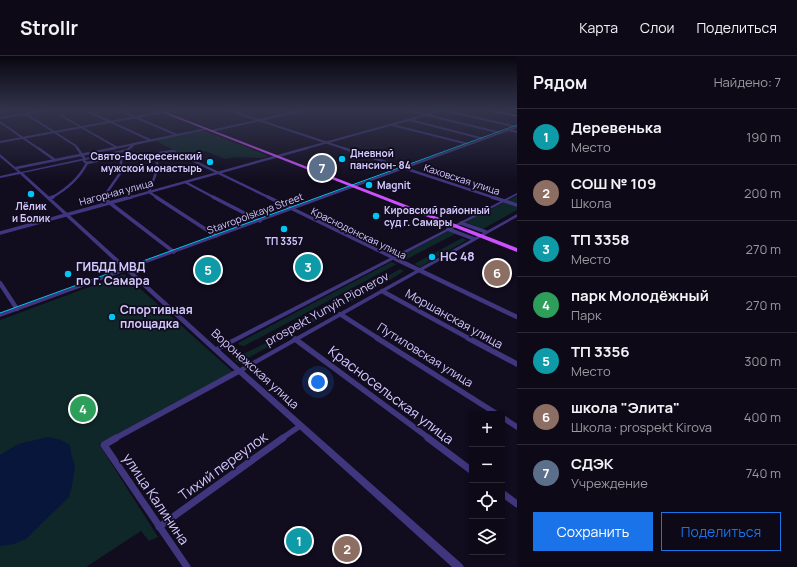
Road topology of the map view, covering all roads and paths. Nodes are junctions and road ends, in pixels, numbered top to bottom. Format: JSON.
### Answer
{"nodes":[{"id":1,"x":16,"y":134,"type":"edge"},
{"id":2,"x":43,"y":134,"type":"edge"},
{"id":3,"x":56,"y":134,"type":"edge"},
{"id":4,"x":94,"y":134,"type":"edge"},
{"id":5,"x":136,"y":134,"type":"edge"},
{"id":6,"x":182,"y":134,"type":"edge"},
{"id":7,"x":218,"y":134,"type":"edge"},
{"id":8,"x":299,"y":134,"type":"edge"},
{"id":9,"x":357,"y":134,"type":"edge"},
{"id":10,"x":428,"y":134,"type":"edge"},
{"id":11,"x":465,"y":134,"type":"edge"},
{"id":12,"x":499,"y":134,"type":"edge"},
{"id":13,"x":177,"y":135,"type":"joint"},
{"id":14,"x":22,"y":138,"type":"junction"},
{"id":15,"x":484,"y":139,"type":"junction"},
{"id":16,"x":150,"y":140,"type":"junction"},
{"id":17,"x":0,"y":142,"type":"edge"},
{"id":18,"x":326,"y":143,"type":"junction"},
{"id":19,"x":134,"y":144,"type":"junction"},
{"id":20,"x":468,"y":144,"type":"junction"},
{"id":21,"x":116,"y":146,"type":"junction"},
{"id":22,"x":82,"y":154,"type":"junction"},
{"id":23,"x":0,"y":155,"type":"edge"},
{"id":24,"x":276,"y":157,"type":"junction"},
{"id":25,"x":84,"y":159,"type":"junction"},
{"id":26,"x":55,"y":160,"type":"junction"},
{"id":27,"x":87,"y":163,"type":"junction"},
{"id":28,"x":16,"y":168,"type":"junction"},
{"id":29,"x":402,"y":168,"type":"junction"},
{"id":30,"x":22,"y":172,"type":"junction"},
{"id":31,"x":217,"y":173,"type":"junction"},
{"id":32,"x":0,"y":177,"type":"edge"},
{"id":33,"x":185,"y":182,"type":"junction"},
{"id":34,"x":353,"y":186,"type":"junction"},
{"id":35,"x":149,"y":192,"type":"junction"},
{"id":36,"x":517,"y":194,"type":"edge"},
{"id":37,"x":50,"y":198,"type":"junction"},
{"id":38,"x":503,"y":201,"type":"junction"},
{"id":39,"x":110,"y":202,"type":"junction"},
{"id":40,"x":517,"y":205,"type":"edge"},
{"id":41,"x":293,"y":209,"type":"junction"},
{"id":42,"x":66,"y":215,"type":"junction"},
{"id":43,"x":517,"y":215,"type":"edge"},
{"id":44,"x":260,"y":221,"type":"junction"},
{"id":45,"x":461,"y":223,"type":"junction"},
{"id":46,"x":455,"y":226,"type":"junction"},
{"id":47,"x":448,"y":229,"type":"junction"},
{"id":48,"x":486,"y":232,"type":"junction"},
{"id":49,"x":0,"y":233,"type":"edge"},
{"id":50,"x":216,"y":236,"type":"junction"},
{"id":51,"x":480,"y":236,"type":"junction"},
{"id":52,"x":474,"y":239,"type":"junction"},
{"id":53,"x":517,"y":250,"type":"edge"},
{"id":54,"x":174,"y":252,"type":"junction"},
{"id":55,"x":393,"y":258,"type":"junction"},
{"id":56,"x":126,"y":269,"type":"junction"},
{"id":57,"x":418,"y":270,"type":"junction"},
{"id":58,"x":0,"y":283,"type":"edge"},
{"id":59,"x":382,"y":291,"type":"junction"},
{"id":60,"x":16,"y":309,"type":"junction"},
{"id":61,"x":340,"y":314,"type":"junction"},
{"id":62,"x":0,"y":315,"type":"edge"},
{"id":63,"x":517,"y":317,"type":"edge"},
{"id":64,"x":295,"y":340,"type":"junction"},
{"id":65,"x":215,"y":350,"type":"junction"},
{"id":66,"x":517,"y":364,"type":"edge"},
{"id":67,"x":239,"y":371,"type":"junction"},
{"id":68,"x":492,"y":411,"type":"edge"},
{"id":69,"x":505,"y":419,"type":"edge"},
{"id":70,"x":300,"y":426,"type":"junction"},
{"id":71,"x":517,"y":427,"type":"edge"},
{"id":72,"x":104,"y":444,"type":"joint"},
{"id":73,"x":469,"y":469,"type":"edge"},
{"id":74,"x":505,"y":495,"type":"edge"},
{"id":75,"x":517,"y":504,"type":"edge"},
{"id":76,"x":159,"y":527,"type":"junction"},
{"id":77,"x":187,"y":567,"type":"edge"},
{"id":78,"x":459,"y":567,"type":"edge"}],
"edges":[{"from":1,"to":14,"type":"street"},
{"from":2,"to":14,"type":"street"},
{"from":3,"to":22,"type":"street"},
{"from":4,"to":21,"type":"street"},
{"from":5,"to":16,"type":"street"},
{"from":6,"to":13,"type":"street"},
{"from":7,"to":24,"type":"main road"},
{"from":8,"to":18,"type":"street","name":"Каховская улица"},
{"from":9,"to":18,"type":"street","name":"Нагорная улица"},
{"from":10,"to":20,"type":"street"},
{"from":11,"to":15,"type":"street"},
{"from":12,"to":15,"type":"street","name":"Stavropolskaya Street"},
{"from":13,"to":16,"type":"street"},
{"from":14,"to":17,"type":"street"},
{"from":14,"to":26,"type":"street"},
{"from":15,"to":20,"type":"street","name":"Stavropolskaya Street"},
{"from":16,"to":19,"type":"street"},
{"from":18,"to":24,"type":"street","name":"Нагорная улица"},
{"from":18,"to":29,"type":"street","name":"Каховская улица"},
{"from":19,"to":21,"type":"street"},
{"from":19,"to":25,"type":"street"},
{"from":20,"to":29,"type":"street","name":"Stavropolskaya Street"},
{"from":21,"to":22,"type":"street"},
{"from":22,"to":25,"type":"street"},
{"from":22,"to":26,"type":"street"},
{"from":23,"to":28,"type":"street","name":"Воронежская улица"},
{"from":24,"to":31,"type":"street","name":"Нагорная улица"},
{"from":24,"to":34,"type":"main road"},
{"from":25,"to":27,"type":"street"},
{"from":25,"to":30,"type":"street"},
{"from":26,"to":28,"type":"street"},
{"from":27,"to":37,"type":"street"},
{"from":27,"to":39,"type":"street"},
{"from":28,"to":30,"type":"street","name":"Воронежская улица"},
{"from":29,"to":34,"type":"street","name":"Stavropolskaya Street"},
{"from":29,"to":38,"type":"street","name":"Каховская улица"},
{"from":30,"to":32,"type":"street"},
{"from":30,"to":37,"type":"street","name":"Воронежская улица"},
{"from":31,"to":33,"type":"street","name":"Нагорная улица"},
{"from":31,"to":35,"type":"street","name":"Краснодонская улица"},
{"from":31,"to":41,"type":"street","name":"Краснодонская улица"},
{"from":33,"to":35,"type":"street","name":"Нагорная улица"},
{"from":33,"to":44,"type":"street"},
{"from":34,"to":41,"type":"street","name":"Stavropolskaya Street"},
{"from":34,"to":46,"type":"main road"},
{"from":35,"to":39,"type":"street","name":"Нагорная улица"},
{"from":35,"to":50,"type":"street"},
{"from":36,"to":38,"type":"street","name":"prospekt Yunyih Pionerov"},
{"from":37,"to":42,"type":"street","name":"Воронежская улица"},
{"from":38,"to":40,"type":"street","name":"Каховская улица"},
{"from":38,"to":45,"type":"street","name":"prospekt Yunyih Pionerov"},
{"from":39,"to":42,"type":"street","name":"Нагорная улица"},
{"from":39,"to":54,"type":"street"},
{"from":41,"to":44,"type":"street","name":"Stavropolskaya Street"},
{"from":41,"to":55,"type":"street","name":"Краснодонская улица"},
{"from":42,"to":49,"type":"street","name":"Нагорная улица"},
{"from":42,"to":56,"type":"street","name":"Воронежская улица"},
{"from":43,"to":48,"type":"street","name":"prospekt Yunyih Pionerov"},
{"from":44,"to":50,"type":"street","name":"Stavropolskaya Street"},
{"from":45,"to":46,"type":"street","name":"prospekt Yunyih Pionerov"},
{"from":45,"to":48,"type":"street"},
{"from":46,"to":47,"type":"street","name":"prospekt Yunyih Pionerov"},
{"from":46,"to":51,"type":"main road"},
{"from":47,"to":52,"type":"street"},
{"from":47,"to":55,"type":"street","name":"prospekt Yunyih Pionerov"},
{"from":48,"to":51,"type":"street","name":"prospekt Yunyih Pionerov"},
{"from":50,"to":54,"type":"street","name":"Stavropolskaya Street"},
{"from":51,"to":52,"type":"street","name":"prospekt Yunyih Pionerov"},
{"from":51,"to":53,"type":"main road"},
{"from":52,"to":57,"type":"street","name":"prospekt Yunyih Pionerov"},
{"from":54,"to":56,"type":"street","name":"Stavropolskaya Street"},
{"from":55,"to":57,"type":"street","name":"Краснодонская улица"},
{"from":55,"to":65,"type":"street","name":"prospekt Yunyih Pionerov"},
{"from":56,"to":60,"type":"street","name":"Stavropolskaya Street"},
{"from":56,"to":65,"type":"street","name":"Воронежская улица"},
{"from":57,"to":59,"type":"street","name":"prospekt Yunyih Pionerov"},
{"from":57,"to":63,"type":"street","name":"Краснодонская улица"},
{"from":58,"to":60,"type":"street"},
{"from":59,"to":61,"type":"street","name":"prospekt Yunyih Pionerov"},
{"from":59,"to":66,"type":"street","name":"Моршанская улица"},
{"from":60,"to":62,"type":"street","name":"Stavropolskaya Street"},
{"from":61,"to":64,"type":"street","name":"prospekt Yunyih Pionerov"},
{"from":61,"to":68,"type":"street","name":"Путиловская улица"},
{"from":64,"to":67,"type":"street","name":"prospekt Yunyih Pionerov"},
{"from":64,"to":73,"type":"street","name":"Красносельская улица"},
{"from":65,"to":67,"type":"street","name":"Воронежская улица"},
{"from":67,"to":70,"type":"street","name":"Воронежская улица"},
{"from":67,"to":72,"type":"street","name":"prospekt Yunyih Pionerov"},
{"from":69,"to":71,"type":"street"},
{"from":70,"to":76,"type":"street","name":"Тихий переулок"},
{"from":70,"to":78,"type":"street","name":"Воронежская улица"},
{"from":72,"to":76,"type":"street","name":"улица Калинина"},
{"from":74,"to":75,"type":"street"},
{"from":76,"to":77,"type":"street","name":"улица Калинина"}]}
